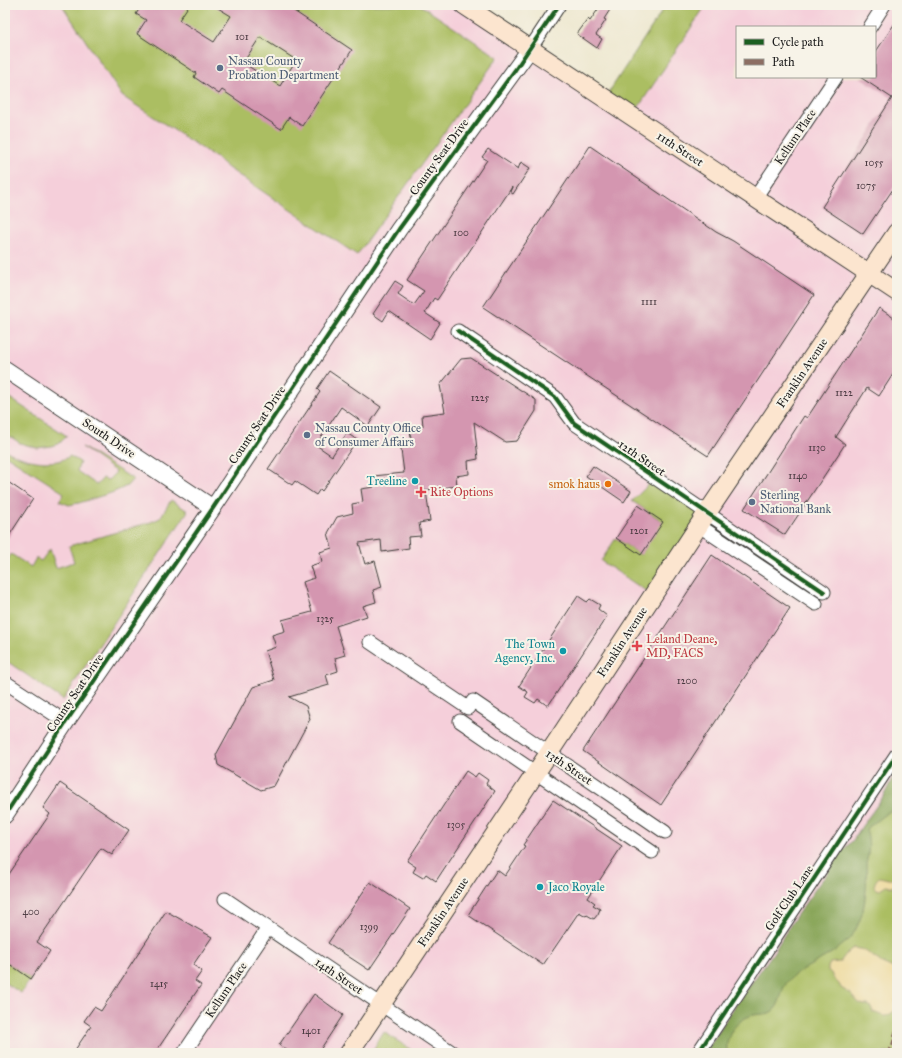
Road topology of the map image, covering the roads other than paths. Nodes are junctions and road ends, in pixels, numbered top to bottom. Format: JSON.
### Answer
{"nodes":[{"id":1,"x":464,"y":5,"type":"edge"},
{"id":2,"x":559,"y":5,"type":"edge"},
{"id":3,"x":884,"y":5,"type":"edge"},
{"id":4,"x":871,"y":26,"type":"edge"},
{"id":5,"x":530,"y":49,"type":"junction"},
{"id":6,"x":835,"y":78,"type":"edge"},
{"id":7,"x":755,"y":198,"type":"junction"},
{"id":8,"x":897,"y":232,"type":"edge"},
{"id":9,"x":869,"y":274,"type":"junction"},
{"id":10,"x":897,"y":292,"type":"edge"},
{"id":11,"x":458,"y":331,"type":"dead end"},
{"id":12,"x":5,"y":369,"type":"edge"},
{"id":13,"x":213,"y":508,"type":"junction"},
{"id":14,"x":702,"y":519,"type":"junction"},
{"id":15,"x":824,"y":592,"type":"dead end"},
{"id":16,"x":816,"y":604,"type":"dead end"},
{"id":17,"x":370,"y":642,"type":"dead end"},
{"id":18,"x":5,"y":682,"type":"edge"},
{"id":19,"x":460,"y":721,"type":"dead end"},
{"id":20,"x":66,"y":722,"type":"junction"},
{"id":21,"x":549,"y":753,"type":"junction"},
{"id":22,"x":897,"y":754,"type":"edge"},
{"id":23,"x":535,"y":773,"type":"junction"},
{"id":24,"x":5,"y":815,"type":"edge"},
{"id":25,"x":665,"y":832,"type":"dead end"},
{"id":26,"x":652,"y":852,"type":"dead end"},
{"id":27,"x":225,"y":899,"type":"dead end"},
{"id":28,"x":268,"y":928,"type":"junction"},
{"id":29,"x":381,"y":1004,"type":"junction"},
{"id":30,"x":184,"y":1053,"type":"edge"},
{"id":31,"x":349,"y":1053,"type":"edge"},
{"id":32,"x":453,"y":1053,"type":"edge"},
{"id":33,"x":698,"y":1053,"type":"edge"}],
"edges":[{"from":1,"to":5,"type":"main road","name":"11th Street"},
{"from":2,"to":5,"type":"street"},
{"from":3,"to":4,"type":"street"},
{"from":5,"to":7,"type":"main road","name":"11th Street"},
{"from":5,"to":13,"type":"street","name":"County Seat Drive"},
{"from":6,"to":7,"type":"street","name":"Kellum Place"},
{"from":7,"to":9,"type":"main road","name":"11th Street"},
{"from":8,"to":9,"type":"main road","name":"Franklin Avenue"},
{"from":9,"to":10,"type":"main road","name":"11th Street"},
{"from":9,"to":14,"type":"main road","name":"Franklin Avenue"},
{"from":11,"to":14,"type":"street","name":"12th Street"},
{"from":12,"to":13,"type":"street","name":"South Drive"},
{"from":13,"to":20,"type":"street","name":"County Seat Drive"},
{"from":14,"to":15,"type":"street","name":"12th Street"},
{"from":14,"to":16,"type":"street","name":"12th Street"},
{"from":14,"to":21,"type":"main road","name":"Franklin Avenue"},
{"from":17,"to":21,"type":"street","name":"13th Street"},
{"from":18,"to":20,"type":"street"},
{"from":19,"to":23,"type":"street"},
{"from":20,"to":24,"type":"street","name":"County Seat Drive"},
{"from":21,"to":23,"type":"main road","name":"Franklin Avenue"},
{"from":21,"to":25,"type":"street","name":"13th Street"},
{"from":22,"to":33,"type":"street","name":"Golf Club Lane"},
{"from":23,"to":26,"type":"street"},
{"from":23,"to":29,"type":"main road","name":"Franklin Avenue"},
{"from":27,"to":28,"type":"street","name":"14th Street"},
{"from":28,"to":29,"type":"street","name":"14th Street"},
{"from":28,"to":30,"type":"street","name":"Kellum Place"},
{"from":29,"to":31,"type":"main road","name":"Franklin Avenue"},
{"from":29,"to":32,"type":"street","name":"14th Street"}]}
